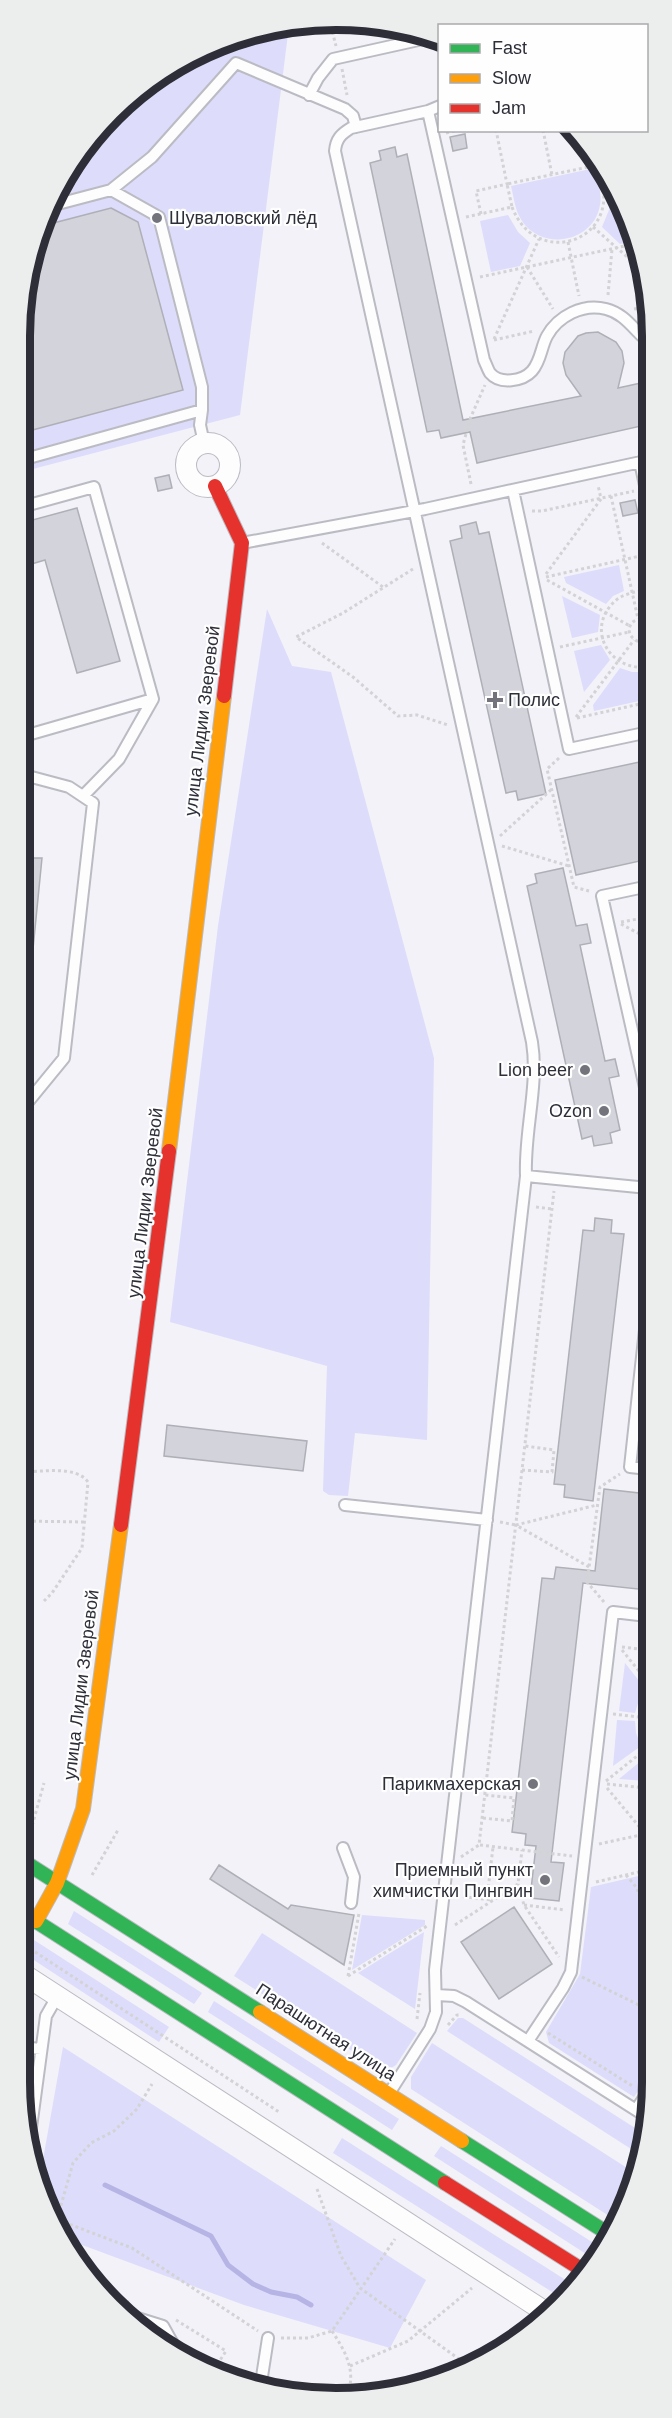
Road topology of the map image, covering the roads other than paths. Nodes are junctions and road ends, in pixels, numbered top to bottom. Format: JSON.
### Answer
{"nodes":[{"id":1,"x":416,"y":40,"type":"edge"},
{"id":2,"x":309,"y":95,"type":"junction"},
{"id":3,"x":438,"y":107,"type":"edge"},
{"id":4,"x":428,"y":111,"type":"junction"},
{"id":5,"x":356,"y":127,"type":"junction"},
{"id":6,"x":111,"y":190,"type":"junction"},
{"id":7,"x":61,"y":203,"type":"edge"},
{"id":8,"x":642,"y":335,"type":"edge"},
{"id":9,"x":202,"y":410,"type":"junction"},
{"id":10,"x":204,"y":443,"type":"junction"},
{"id":11,"x":30,"y":458,"type":"edge"},
{"id":12,"x":642,"y":462,"type":"edge"},
{"id":13,"x":215,"y":486,"type":"junction"},
{"id":14,"x":513,"y":489,"type":"junction"},
{"id":15,"x":30,"y":505,"type":"edge"},
{"id":16,"x":414,"y":511,"type":"junction"},
{"id":17,"x":242,"y":543,"type":"junction"},
{"id":18,"x":153,"y":699,"type":"junction"},
{"id":19,"x":642,"y":733,"type":"edge"},
{"id":20,"x":30,"y":734,"type":"edge"},
{"id":21,"x":30,"y":777,"type":"edge"},
{"id":22,"x":83,"y":796,"type":"junction"},
{"id":23,"x":642,"y":888,"type":"edge"},
{"id":24,"x":642,"y":1074,"type":"edge"},
{"id":25,"x":30,"y":1100,"type":"edge"},
{"id":26,"x":526,"y":1176,"type":"junction"},
{"id":27,"x":642,"y":1187,"type":"edge"},
{"id":28,"x":642,"y":1357,"type":"edge"},
{"id":29,"x":642,"y":1469,"type":"edge"},
{"id":30,"x":345,"y":1504,"type":"dead end"},
{"id":31,"x":491,"y":1521,"type":"junction"},
{"id":32,"x":642,"y":1615,"type":"edge"},
{"id":33,"x":343,"y":1848,"type":"dead end"},
{"id":34,"x":30,"y":1865,"type":"edge"},
{"id":35,"x":57,"y":1883,"type":"junction"},
{"id":36,"x":356,"y":1904,"type":"road end"},
{"id":37,"x":30,"y":1917,"type":"edge"},
{"id":38,"x":36,"y":1921,"type":"junction"},
{"id":39,"x":30,"y":1978,"type":"edge"},
{"id":40,"x":58,"y":1995,"type":"junction"},
{"id":41,"x":437,"y":1995,"type":"junction"},
{"id":42,"x":528,"y":2042,"type":"junction"},
{"id":43,"x":30,"y":2048,"type":"edge"},
{"id":44,"x":40,"y":2049,"type":"junction"},
{"id":45,"x":389,"y":2094,"type":"junction"},
{"id":46,"x":641,"y":2102,"type":"edge"},
{"id":47,"x":636,"y":2110,"type":"junction"},
{"id":48,"x":640,"y":2113,"type":"edge"},
{"id":49,"x":32,"y":2115,"type":"edge"},
{"id":50,"x":438,"y":2125,"type":"junction"},
{"id":51,"x":418,"y":2128,"type":"dead end"},
{"id":52,"x":409,"y":2143,"type":"dead end"},
{"id":53,"x":416,"y":2164,"type":"junction"},
{"id":54,"x":603,"y":2230,"type":"edge"},
{"id":55,"x":579,"y":2268,"type":"edge"},
{"id":56,"x":541,"y":2309,"type":"edge"},
{"id":57,"x":144,"y":2320,"type":"edge"},
{"id":58,"x":268,"y":2338,"type":"road end"},
{"id":59,"x":170,"y":2339,"type":"edge"},
{"id":60,"x":262,"y":2379,"type":"edge"}],
"edges":[{"from":1,"to":2,"type":"lane"},
{"from":2,"to":5,"type":"lane"},
{"from":2,"to":6,"type":"lane"},
{"from":3,"to":4,"type":"lane"},
{"from":4,"to":5,"type":"lane"},
{"from":4,"to":8,"type":"lane"},
{"from":5,"to":16,"type":"lane"},
{"from":6,"to":7,"type":"lane"},
{"from":6,"to":9,"type":"lane"},
{"from":9,"to":10,"type":"lane"},
{"from":9,"to":11,"type":"lane"},
{"from":10,"to":13,"type":"street"},
{"from":10,"to":13,"type":"street"},
{"from":12,"to":14,"type":"lane"},
{"from":13,"to":17,"type":"street"},
{"from":14,"to":16,"type":"lane"},
{"from":14,"to":19,"type":"lane"},
{"from":15,"to":18,"type":"lane"},
{"from":16,"to":17,"type":"lane"},
{"from":16,"to":26,"type":"lane"},
{"from":17,"to":35,"type":"street","name":"улица Лидии Зверевой"},
{"from":18,"to":20,"type":"lane"},
{"from":18,"to":22,"type":"lane"},
{"from":21,"to":22,"type":"lane"},
{"from":22,"to":25,"type":"lane"},
{"from":23,"to":24,"type":"lane"},
{"from":26,"to":27,"type":"lane"},
{"from":26,"to":31,"type":"lane"},
{"from":28,"to":29,"type":"lane"},
{"from":30,"to":31,"type":"lane"},
{"from":31,"to":41,"type":"lane"},
{"from":32,"to":42,"type":"lane"},
{"from":33,"to":36,"type":"lane"},
{"from":34,"to":35,"type":"street","name":"Парашютная улица"},
{"from":35,"to":38,"type":"street","name":"улица Лидии Зверевой"},
{"from":35,"to":45,"type":"street","name":"Парашютная улица"},
{"from":37,"to":38,"type":"street"},
{"from":38,"to":53,"type":"street"},
{"from":39,"to":40,"type":"street"},
{"from":40,"to":44,"type":"lane"},
{"from":40,"to":56,"type":"street"},
{"from":41,"to":42,"type":"lane"},
{"from":41,"to":45,"type":"lane"},
{"from":42,"to":47,"type":"lane"},
{"from":43,"to":44,"type":"lane"},
{"from":44,"to":49,"type":"lane"},
{"from":45,"to":50,"type":"street","name":"Парашютная улица"},
{"from":46,"to":47,"type":"lane"},
{"from":47,"to":48,"type":"lane"},
{"from":50,"to":51,"type":"street"},
{"from":50,"to":54,"type":"street","name":"Парашютная улица"},
{"from":52,"to":53,"type":"street"},
{"from":53,"to":55,"type":"street"},
{"from":57,"to":59,"type":"lane"},
{"from":58,"to":60,"type":"lane"}]}
